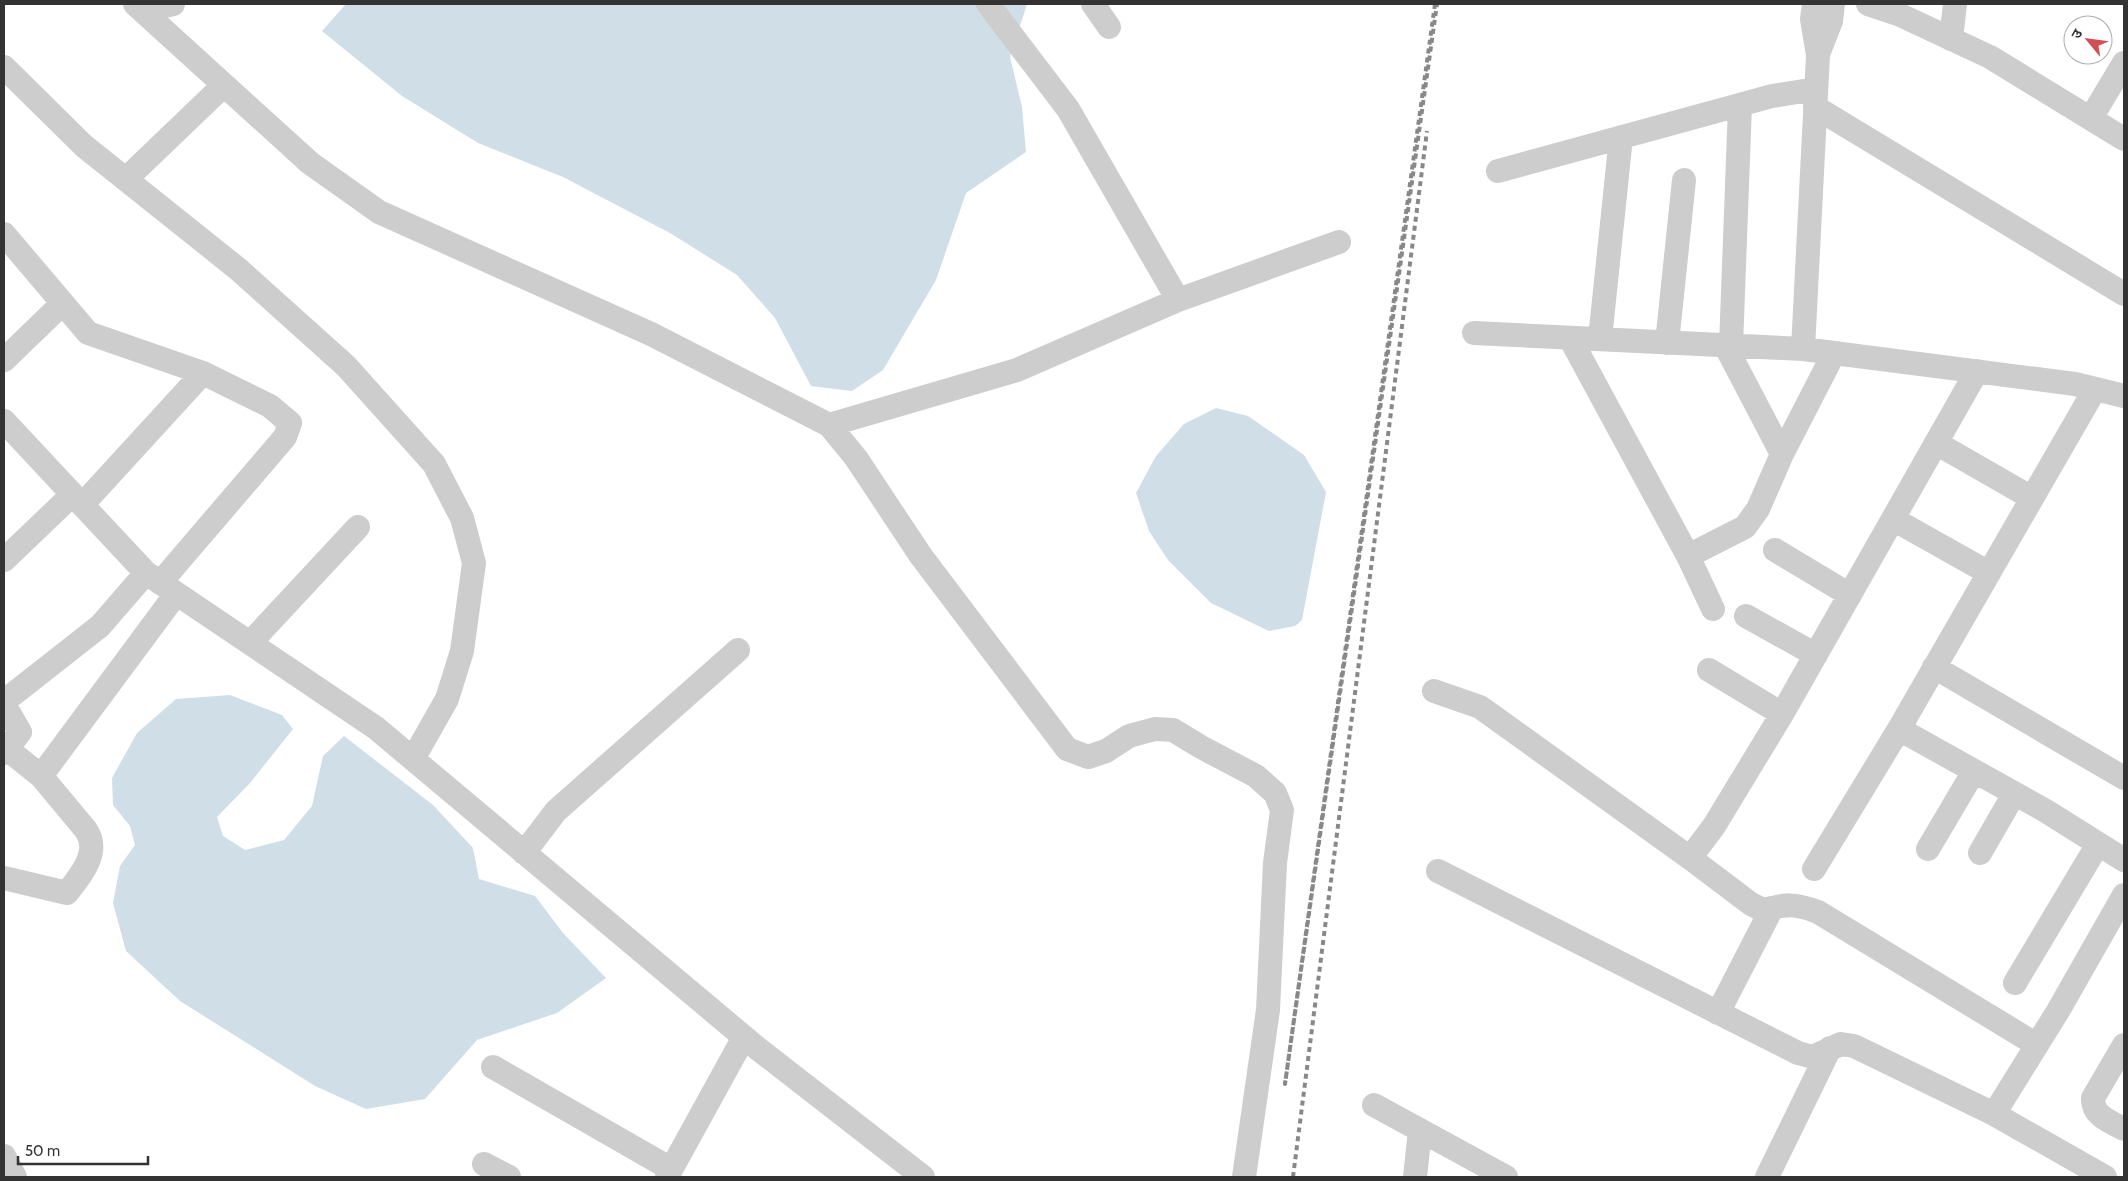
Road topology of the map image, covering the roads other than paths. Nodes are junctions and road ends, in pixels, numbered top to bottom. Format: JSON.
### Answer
{"nodes":[{"id":1,"x":173,"y":4,"type":"edge"},
{"id":2,"x":988,"y":4,"type":"edge"},
{"id":3,"x":1092,"y":4,"type":"edge"},
{"id":4,"x":1814,"y":4,"type":"edge"},
{"id":5,"x":1833,"y":4,"type":"edge"},
{"id":6,"x":1868,"y":4,"type":"edge"},
{"id":7,"x":1955,"y":4,"type":"edge"},
{"id":8,"x":139,"y":8,"type":"edge"},
{"id":9,"x":1109,"y":27,"type":"dead end"},
{"id":10,"x":1950,"y":39,"type":"junction"},
{"id":11,"x":1818,"y":55,"type":"junction"},
{"id":12,"x":2124,"y":63,"type":"edge"},
{"id":13,"x":4,"y":67,"type":"edge"},
{"id":14,"x":224,"y":85,"type":"junction"},
{"id":15,"x":1816,"y":98,"type":"junction"},
{"id":16,"x":1740,"y":105,"type":"junction"},
{"id":17,"x":2091,"y":118,"type":"junction"},
{"id":18,"x":1621,"y":137,"type":"junction"},
{"id":19,"x":2124,"y":139,"type":"edge"},
{"id":20,"x":1498,"y":171,"type":"dead end"},
{"id":21,"x":126,"y":179,"type":"junction"},
{"id":22,"x":1684,"y":180,"type":"dead end"},
{"id":23,"x":4,"y":234,"type":"edge"},
{"id":24,"x":1338,"y":242,"type":"dead end"},
{"id":25,"x":2124,"y":294,"type":"edge"},
{"id":26,"x":1178,"y":300,"type":"junction"},
{"id":27,"x":62,"y":304,"type":"junction"},
{"id":28,"x":1474,"y":333,"type":"dead end"},
{"id":29,"x":1570,"y":338,"type":"junction"},
{"id":30,"x":1600,"y":339,"type":"junction"},
{"id":31,"x":1667,"y":343,"type":"junction"},
{"id":32,"x":1728,"y":346,"type":"junction"},
{"id":33,"x":1804,"y":349,"type":"junction"},
{"id":34,"x":1834,"y":353,"type":"junction"},
{"id":35,"x":4,"y":360,"type":"edge"},
{"id":36,"x":1977,"y":371,"type":"junction"},
{"id":37,"x":203,"y":373,"type":"junction"},
{"id":38,"x":2095,"y":389,"type":"junction"},
{"id":39,"x":2124,"y":396,"type":"edge"},
{"id":40,"x":4,"y":421,"type":"edge"},
{"id":41,"x":829,"y":425,"type":"junction"},
{"id":42,"x":1936,"y":444,"type":"junction"},
{"id":43,"x":1782,"y":454,"type":"junction"},
{"id":44,"x":2032,"y":498,"type":"junction"},
{"id":45,"x":77,"y":500,"type":"junction"},
{"id":46,"x":1893,"y":519,"type":"junction"},
{"id":47,"x":358,"y":527,"type":"dead end"},
{"id":48,"x":1775,"y":550,"type":"dead end"},
{"id":49,"x":1688,"y":556,"type":"junction"},
{"id":50,"x":4,"y":560,"type":"edge"},
{"id":51,"x":1988,"y":574,"type":"junction"},
{"id":52,"x":161,"y":583,"type":"junction"},
{"id":53,"x":1850,"y":595,"type":"junction"},
{"id":54,"x":1713,"y":609,"type":"dead end"},
{"id":55,"x":1746,"y":616,"type":"dead end"},
{"id":56,"x":250,"y":643,"type":"junction"},
{"id":57,"x":738,"y":650,"type":"dead end"},
{"id":58,"x":1816,"y":655,"type":"junction"},
{"id":59,"x":1934,"y":667,"type":"junction"},
{"id":60,"x":1709,"y":670,"type":"dead end"},
{"id":61,"x":1434,"y":691,"type":"dead end"},
{"id":62,"x":1782,"y":714,"type":"junction"},
{"id":63,"x":1899,"y":729,"type":"junction"},
{"id":64,"x":5,"y":751,"type":"edge"},
{"id":65,"x":413,"y":759,"type":"junction"},
{"id":66,"x":1974,"y":771,"type":"junction"},
{"id":67,"x":41,"y":776,"type":"junction"},
{"id":68,"x":2124,"y":778,"type":"edge"},
{"id":69,"x":2014,"y":794,"type":"junction"},
{"id":70,"x":2098,"y":844,"type":"junction"},
{"id":71,"x":1928,"y":849,"type":"dead end"},
{"id":72,"x":524,"y":853,"type":"junction"},
{"id":73,"x":1980,"y":853,"type":"dead end"},
{"id":74,"x":1690,"y":858,"type":"junction"},
{"id":75,"x":2124,"y":860,"type":"edge"},
{"id":76,"x":1814,"y":869,"type":"dead end"},
{"id":77,"x":1438,"y":871,"type":"dead end"},
{"id":78,"x":4,"y":878,"type":"edge"},
{"id":79,"x":2124,"y":895,"type":"edge"},
{"id":80,"x":1772,"y":908,"type":"junction"},
{"id":81,"x":2015,"y":983,"type":"dead end"},
{"id":82,"x":1718,"y":1013,"type":"junction"},
{"id":83,"x":744,"y":1037,"type":"junction"},
{"id":84,"x":2037,"y":1045,"type":"junction"},
{"id":85,"x":2124,"y":1045,"type":"edge"},
{"id":86,"x":1830,"y":1048,"type":"junction"},
{"id":87,"x":493,"y":1067,"type":"dead end"},
{"id":88,"x":1374,"y":1105,"type":"dead end"},
{"id":89,"x":1994,"y":1114,"type":"junction"},
{"id":90,"x":2124,"y":1129,"type":"edge"},
{"id":91,"x":1420,"y":1130,"type":"junction"},
{"id":92,"x":4,"y":1156,"type":"edge"},
{"id":93,"x":484,"y":1164,"type":"dead end"},
{"id":94,"x":669,"y":1173,"type":"edge"},
{"id":95,"x":15,"y":1177,"type":"edge"},
{"id":96,"x":509,"y":1177,"type":"edge"},
{"id":97,"x":923,"y":1177,"type":"edge"},
{"id":98,"x":1244,"y":1177,"type":"edge"},
{"id":99,"x":1415,"y":1177,"type":"edge"},
{"id":100,"x":1506,"y":1177,"type":"edge"},
{"id":101,"x":1767,"y":1177,"type":"edge"},
{"id":102,"x":2105,"y":1177,"type":"edge"}],
"edges":[{"from":1,"to":8,"type":"street"},
{"from":2,"to":26,"type":"street"},
{"from":3,"to":9,"type":"street"},
{"from":4,"to":11,"type":"street"},
{"from":5,"to":11,"type":"street"},
{"from":6,"to":10,"type":"street"},
{"from":7,"to":10,"type":"street"},
{"from":8,"to":14,"type":"street"},
{"from":10,"to":17,"type":"street"},
{"from":11,"to":15,"type":"street"},
{"from":12,"to":17,"type":"street"},
{"from":13,"to":21,"type":"street"},
{"from":14,"to":21,"type":"street"},
{"from":14,"to":41,"type":"street"},
{"from":15,"to":16,"type":"street"},
{"from":15,"to":25,"type":"street"},
{"from":15,"to":33,"type":"street"},
{"from":16,"to":18,"type":"street"},
{"from":16,"to":32,"type":"street"},
{"from":17,"to":19,"type":"street"},
{"from":18,"to":20,"type":"street"},
{"from":18,"to":30,"type":"street"},
{"from":21,"to":65,"type":"street"},
{"from":22,"to":31,"type":"street"},
{"from":23,"to":27,"type":"street"},
{"from":24,"to":26,"type":"street"},
{"from":26,"to":41,"type":"street"},
{"from":27,"to":35,"type":"street"},
{"from":27,"to":37,"type":"street"},
{"from":28,"to":29,"type":"street"},
{"from":29,"to":30,"type":"street"},
{"from":29,"to":49,"type":"street"},
{"from":30,"to":31,"type":"street"},
{"from":31,"to":32,"type":"street"},
{"from":32,"to":33,"type":"street"},
{"from":32,"to":43,"type":"street"},
{"from":33,"to":34,"type":"street"},
{"from":34,"to":36,"type":"street"},
{"from":34,"to":43,"type":"street"},
{"from":36,"to":38,"type":"street"},
{"from":36,"to":42,"type":"street"},
{"from":37,"to":45,"type":"street"},
{"from":37,"to":52,"type":"street"},
{"from":38,"to":39,"type":"street"},
{"from":38,"to":44,"type":"street"},
{"from":40,"to":45,"type":"street"},
{"from":41,"to":98,"type":"street"},
{"from":42,"to":44,"type":"street"},
{"from":42,"to":46,"type":"street"},
{"from":43,"to":49,"type":"street"},
{"from":44,"to":51,"type":"street"},
{"from":45,"to":50,"type":"street"},
{"from":45,"to":52,"type":"street"},
{"from":46,"to":51,"type":"street"},
{"from":46,"to":53,"type":"street"},
{"from":47,"to":56,"type":"street"},
{"from":48,"to":53,"type":"street"},
{"from":49,"to":54,"type":"street"},
{"from":51,"to":59,"type":"street"},
{"from":52,"to":56,"type":"street"},
{"from":52,"to":64,"type":"street"},
{"from":52,"to":67,"type":"street"},
{"from":53,"to":58,"type":"street"},
{"from":55,"to":58,"type":"street"},
{"from":56,"to":65,"type":"street"},
{"from":57,"to":72,"type":"street"},
{"from":58,"to":62,"type":"street"},
{"from":59,"to":63,"type":"street"},
{"from":59,"to":68,"type":"street"},
{"from":60,"to":62,"type":"street"},
{"from":61,"to":74,"type":"street"},
{"from":62,"to":74,"type":"street"},
{"from":63,"to":66,"type":"street"},
{"from":63,"to":76,"type":"street"},
{"from":64,"to":67,"type":"street"},
{"from":65,"to":72,"type":"street"},
{"from":66,"to":69,"type":"street"},
{"from":66,"to":71,"type":"street"},
{"from":67,"to":78,"type":"street"},
{"from":69,"to":70,"type":"street"},
{"from":69,"to":73,"type":"street"},
{"from":70,"to":75,"type":"street"},
{"from":70,"to":81,"type":"street"},
{"from":72,"to":83,"type":"street"},
{"from":74,"to":80,"type":"street"},
{"from":77,"to":82,"type":"street"},
{"from":79,"to":84,"type":"street"},
{"from":80,"to":82,"type":"street"},
{"from":80,"to":84,"type":"street"},
{"from":82,"to":86,"type":"street"},
{"from":83,"to":94,"type":"street"},
{"from":83,"to":97,"type":"street"},
{"from":84,"to":89,"type":"street"},
{"from":85,"to":90,"type":"street"},
{"from":86,"to":89,"type":"street"},
{"from":86,"to":101,"type":"street"},
{"from":87,"to":94,"type":"street"},
{"from":88,"to":91,"type":"street"},
{"from":89,"to":102,"type":"street"},
{"from":91,"to":99,"type":"street"},
{"from":91,"to":100,"type":"street"},
{"from":92,"to":95,"type":"street"},
{"from":93,"to":96,"type":"street"}]}
